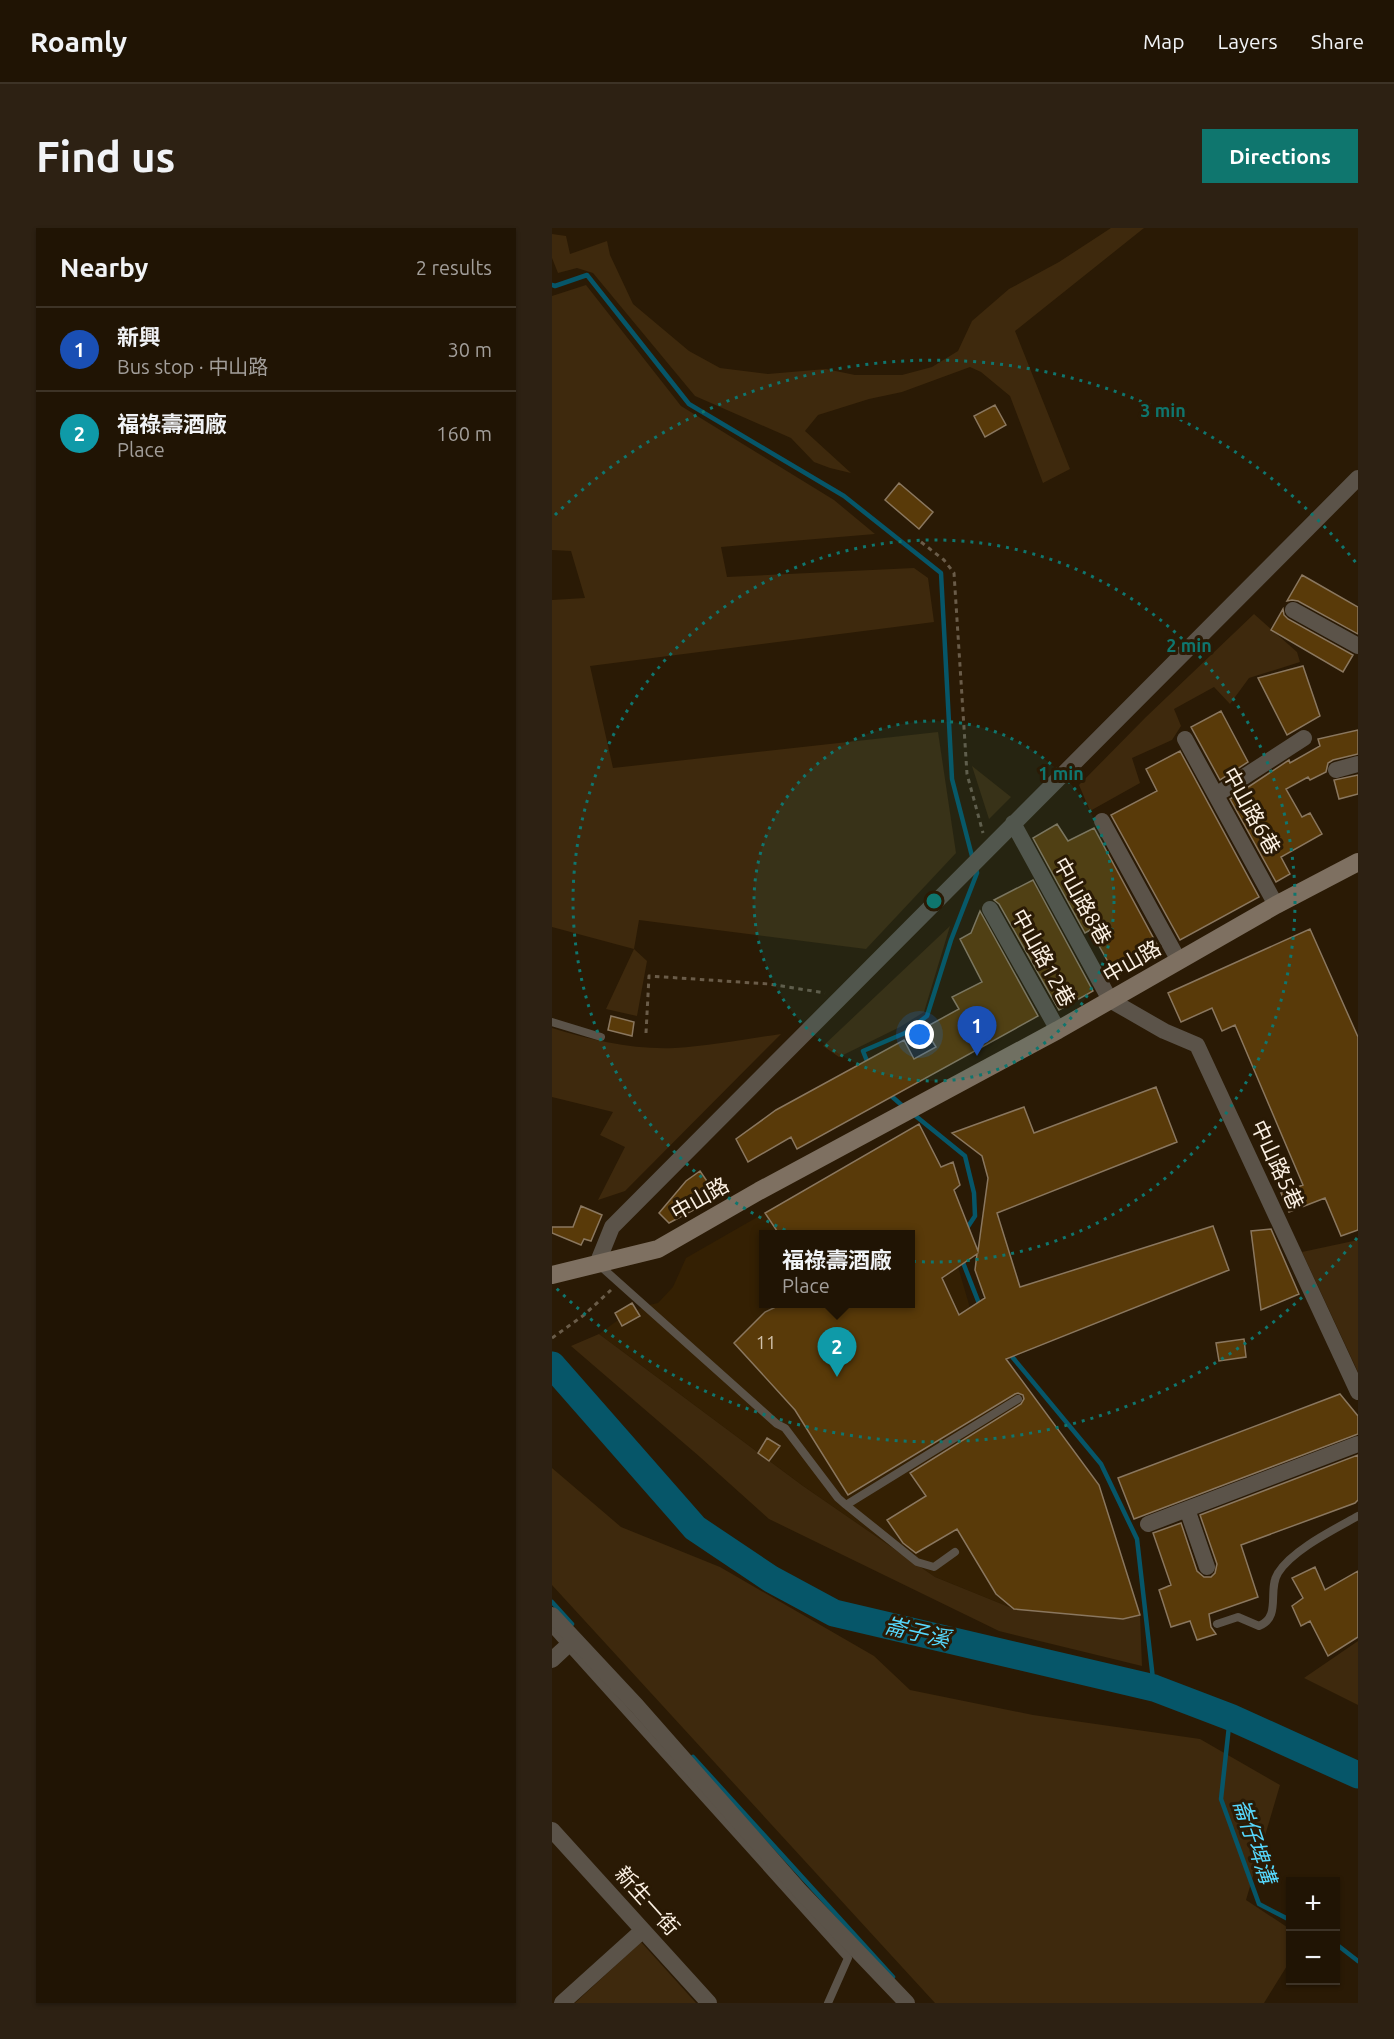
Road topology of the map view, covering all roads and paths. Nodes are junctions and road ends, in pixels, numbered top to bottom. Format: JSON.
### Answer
{"nodes":[{"id":1,"x":1358,"y":478,"type":"edge"},
{"id":2,"x":921,"y":542,"type":"dead end"},
{"id":3,"x":1293,"y":610,"type":"dead end"},
{"id":4,"x":1358,"y":646,"type":"edge"},
{"id":5,"x":1304,"y":738,"type":"dead end"},
{"id":6,"x":1185,"y":739,"type":"dead end"},
{"id":7,"x":1358,"y":764,"type":"edge"},
{"id":8,"x":1336,"y":770,"type":"dead end"},
{"id":9,"x":1216,"y":795,"type":"junction"},
{"id":10,"x":1102,"y":821,"type":"dead end"},
{"id":11,"x":1013,"y":823,"type":"junction"},
{"id":12,"x":987,"y":849,"type":"junction"},
{"id":13,"x":1358,"y":862,"type":"edge"},
{"id":14,"x":1276,"y":905,"type":"junction"},
{"id":15,"x":990,"y":909,"type":"dead end"},
{"id":16,"x":1179,"y":961,"type":"junction"},
{"id":17,"x":842,"y":995,"type":"junction"},
{"id":18,"x":1110,"y":1000,"type":"junction"},
{"id":19,"x":552,"y":1022,"type":"edge"},
{"id":20,"x":1058,"y":1030,"type":"junction"},
{"id":21,"x":646,"y":1032,"type":"dead end"},
{"id":22,"x":601,"y":1037,"type":"dead end"},
{"id":23,"x":597,"y":1264,"type":"junction"},
{"id":24,"x":552,"y":1275,"type":"edge"},
{"id":25,"x":618,"y":1282,"type":"junction"},
{"id":26,"x":552,"y":1338,"type":"edge"},
{"id":27,"x":1358,"y":1392,"type":"edge"},
{"id":28,"x":1018,"y":1399,"type":"dead end"},
{"id":29,"x":1358,"y":1444,"type":"edge"},
{"id":30,"x":846,"y":1505,"type":"junction"},
{"id":31,"x":1187,"y":1509,"type":"junction"},
{"id":32,"x":1358,"y":1515,"type":"edge"},
{"id":33,"x":1148,"y":1524,"type":"dead end"},
{"id":34,"x":955,"y":1552,"type":"dead end"},
{"id":35,"x":1207,"y":1567,"type":"dead end"},
{"id":36,"x":552,"y":1615,"type":"edge"},
{"id":37,"x":1217,"y":1624,"type":"dead end"},
{"id":38,"x":552,"y":1629,"type":"edge"},
{"id":39,"x":567,"y":1646,"type":"junction"},
{"id":40,"x":552,"y":1660,"type":"edge"},
{"id":41,"x":552,"y":1830,"type":"edge"},
{"id":42,"x":643,"y":1930,"type":"junction"},
{"id":43,"x":562,"y":2003,"type":"edge"},
{"id":44,"x":709,"y":2003,"type":"edge"},
{"id":45,"x":828,"y":2003,"type":"edge"},
{"id":46,"x":908,"y":2003,"type":"edge"}],
"edges":[{"from":1,"to":11,"type":"street"},
{"from":2,"to":12,"type":"path"},
{"from":3,"to":4,"type":"street"},
{"from":5,"to":9,"type":"street"},
{"from":6,"to":9,"type":"street","name":"中山路6巷"},
{"from":7,"to":8,"type":"street"},
{"from":9,"to":14,"type":"street","name":"中山路6巷"},
{"from":10,"to":16,"type":"street"},
{"from":11,"to":12,"type":"street"},
{"from":11,"to":18,"type":"street","name":"中山路8巷"},
{"from":12,"to":17,"type":"street"},
{"from":13,"to":14,"type":"main road","name":"中山路"},
{"from":14,"to":16,"type":"main road","name":"中山路"},
{"from":15,"to":20,"type":"street","name":"中山路12巷"},
{"from":16,"to":18,"type":"main road","name":"中山路"},
{"from":17,"to":21,"type":"path"},
{"from":17,"to":23,"type":"street"},
{"from":18,"to":20,"type":"main road","name":"中山路"},
{"from":18,"to":27,"type":"street","name":"中山路5巷"},
{"from":19,"to":22,"type":"lane"},
{"from":20,"to":23,"type":"main road","name":"中山路"},
{"from":23,"to":24,"type":"main road","name":"中山路"},
{"from":23,"to":25,"type":"lane"},
{"from":25,"to":26,"type":"path"},
{"from":25,"to":30,"type":"lane"},
{"from":28,"to":30,"type":"lane"},
{"from":29,"to":31,"type":"street"},
{"from":30,"to":34,"type":"lane"},
{"from":31,"to":33,"type":"street"},
{"from":31,"to":35,"type":"street"},
{"from":32,"to":37,"type":"lane"},
{"from":36,"to":46,"type":"street"},
{"from":38,"to":39,"type":"lane"},
{"from":39,"to":40,"type":"street"},
{"from":39,"to":45,"type":"lane"},
{"from":41,"to":42,"type":"street","name":"新生一街"},
{"from":42,"to":43,"type":"street"},
{"from":42,"to":44,"type":"street","name":"新生一街"}]}
